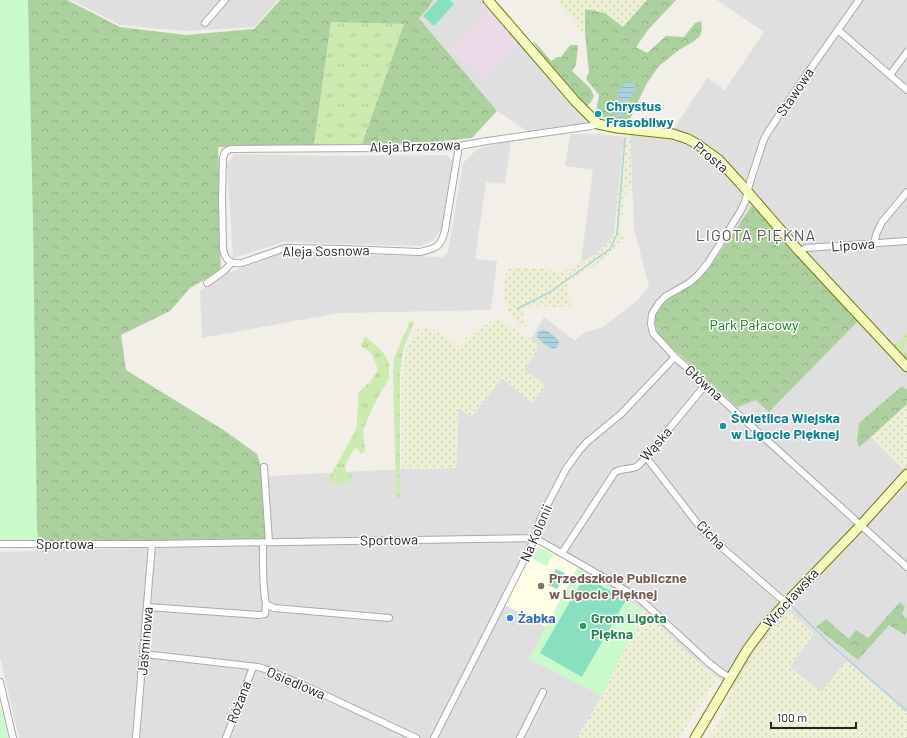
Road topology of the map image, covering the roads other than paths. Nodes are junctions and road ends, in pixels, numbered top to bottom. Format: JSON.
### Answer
{"nodes":[{"id":1,"x":225,"y":0,"type":"edge"},
{"id":2,"x":488,"y":0,"type":"edge"},
{"id":3,"x":859,"y":0,"type":"edge"},
{"id":4,"x":205,"y":23,"type":"dead end"},
{"id":5,"x":838,"y":30,"type":"junction"},
{"id":6,"x":907,"y":52,"type":"edge"},
{"id":7,"x":890,"y":75,"type":"junction"},
{"id":8,"x":907,"y":90,"type":"edge"},
{"id":9,"x":598,"y":124,"type":"junction"},
{"id":10,"x":459,"y":146,"type":"junction"},
{"id":11,"x":748,"y":192,"type":"junction"},
{"id":12,"x":907,"y":192,"type":"edge"},
{"id":13,"x":907,"y":241,"type":"edge"},
{"id":14,"x":874,"y":243,"type":"junction"},
{"id":15,"x":799,"y":251,"type":"junction"},
{"id":16,"x":232,"y":262,"type":"junction"},
{"id":17,"x":207,"y":283,"type":"dead end"},
{"id":18,"x":676,"y":357,"type":"junction"},
{"id":19,"x":907,"y":367,"type":"edge"},
{"id":20,"x":706,"y":384,"type":"junction"},
{"id":21,"x":646,"y":457,"type":"junction"},
{"id":22,"x":264,"y":467,"type":"dead end"},
{"id":23,"x":907,"y":474,"type":"edge"},
{"id":24,"x":861,"y":525,"type":"junction"},
{"id":25,"x":535,"y":538,"type":"junction"},
{"id":26,"x":266,"y":542,"type":"junction"},
{"id":27,"x":0,"y":544,"type":"edge"},
{"id":28,"x":152,"y":544,"type":"junction"},
{"id":29,"x":562,"y":553,"type":"junction"},
{"id":30,"x":907,"y":567,"type":"edge"},
{"id":31,"x":786,"y":603,"type":"junction"},
{"id":32,"x":266,"y":604,"type":"junction"},
{"id":33,"x":147,"y":607,"type":"junction"},
{"id":34,"x":389,"y":618,"type":"dead end"},
{"id":35,"x":144,"y":654,"type":"junction"},
{"id":36,"x":253,"y":667,"type":"junction"},
{"id":37,"x":730,"y":678,"type":"junction"},
{"id":38,"x":0,"y":682,"type":"edge"},
{"id":39,"x":543,"y":692,"type":"dead end"},
{"id":40,"x":13,"y":738,"type":"edge"},
{"id":41,"x":136,"y":738,"type":"edge"},
{"id":42,"x":226,"y":738,"type":"edge"},
{"id":43,"x":416,"y":738,"type":"edge"},
{"id":44,"x":434,"y":738,"type":"edge"},
{"id":45,"x":520,"y":738,"type":"edge"},
{"id":46,"x":695,"y":738,"type":"edge"}],
"edges":[{"from":1,"to":4,"type":"street"},
{"from":2,"to":9,"type":"street"},
{"from":3,"to":5,"type":"street","name":"Stawowa"},
{"from":5,"to":7,"type":"street"},
{"from":5,"to":11,"type":"street","name":"Stawowa"},
{"from":6,"to":7,"type":"street"},
{"from":7,"to":8,"type":"street"},
{"from":9,"to":10,"type":"street","name":"Aleja Brzozowa"},
{"from":9,"to":11,"type":"street","name":"Prosta"},
{"from":10,"to":16,"type":"street","name":"Aleja Sosnowa"},
{"from":10,"to":16,"type":"street","name":"Aleja Brzozowa"},
{"from":11,"to":15,"type":"street","name":"Prosta"},
{"from":11,"to":18,"type":"street","name":"Główna"},
{"from":12,"to":14,"type":"street"},
{"from":13,"to":14,"type":"street","name":"Lipowa"},
{"from":14,"to":15,"type":"street","name":"Lipowa"},
{"from":15,"to":19,"type":"street","name":"Prosta"},
{"from":16,"to":17,"type":"street"},
{"from":18,"to":20,"type":"street","name":"Główna"},
{"from":18,"to":25,"type":"street","name":"Na Kolonii"},
{"from":20,"to":21,"type":"street","name":"Wąska"},
{"from":20,"to":24,"type":"street","name":"Główna"},
{"from":21,"to":29,"type":"street","name":"Wąska"},
{"from":21,"to":31,"type":"street","name":"Cicha"},
{"from":22,"to":26,"type":"street"},
{"from":23,"to":24,"type":"street","name":"Wrocławska"},
{"from":24,"to":30,"type":"street","name":"Główna"},
{"from":24,"to":31,"type":"street","name":"Wrocławska"},
{"from":25,"to":26,"type":"street","name":"Sportowa"},
{"from":25,"to":29,"type":"street","name":"Sportowa"},
{"from":25,"to":44,"type":"street","name":"Na Kolonii"},
{"from":26,"to":28,"type":"street","name":"Sportowa"},
{"from":26,"to":32,"type":"street"},
{"from":27,"to":28,"type":"street","name":"Sportowa"},
{"from":28,"to":33,"type":"street","name":"Jaśminowa"},
{"from":29,"to":37,"type":"street","name":"Sportowa"},
{"from":31,"to":37,"type":"street","name":"Wrocławska"},
{"from":32,"to":33,"type":"street"},
{"from":32,"to":34,"type":"street"},
{"from":33,"to":35,"type":"street","name":"Jaśminowa"},
{"from":35,"to":36,"type":"street","name":"Osiedlowa"},
{"from":35,"to":41,"type":"street","name":"Jaśminowa"},
{"from":36,"to":42,"type":"street","name":"Różana"},
{"from":36,"to":43,"type":"street","name":"Osiedlowa"},
{"from":37,"to":46,"type":"street","name":"Wrocławska"},
{"from":38,"to":40,"type":"street"},
{"from":39,"to":45,"type":"street"}]}
